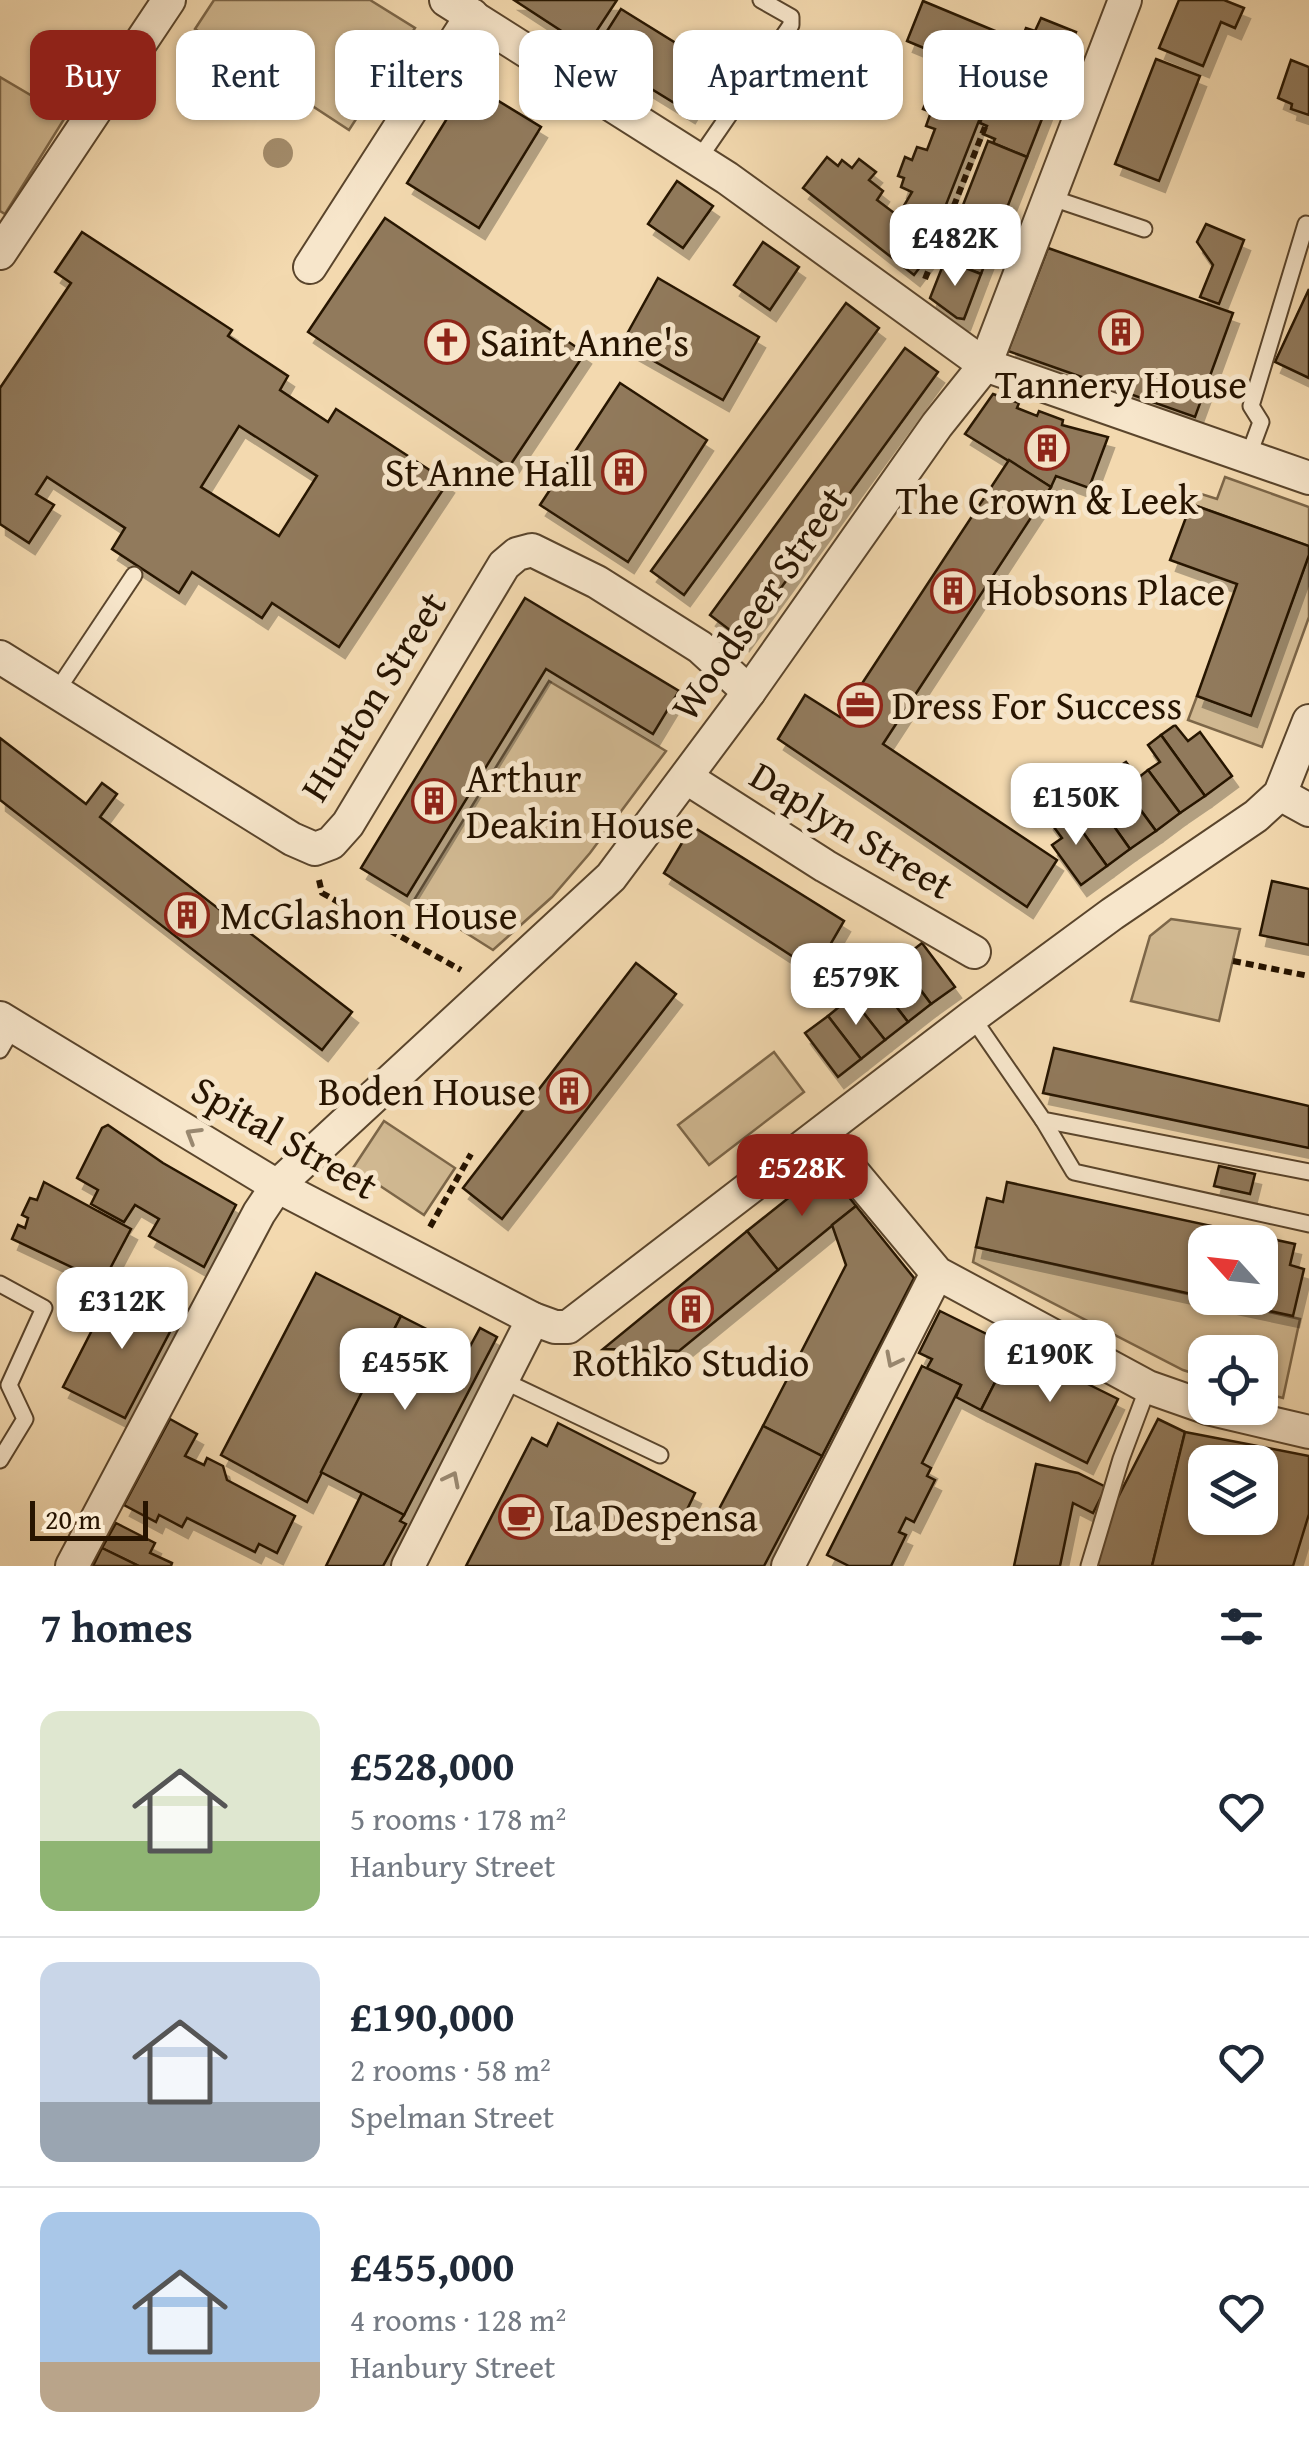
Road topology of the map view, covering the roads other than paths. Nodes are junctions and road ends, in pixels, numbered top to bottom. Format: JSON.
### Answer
{"nodes":[{"id":1,"x":169,"y":0,"type":"edge"},
{"id":2,"x":761,"y":0,"type":"edge"},
{"id":3,"x":1124,"y":0,"type":"edge"},
{"id":4,"x":459,"y":7,"type":"edge"},
{"id":5,"x":698,"y":160,"type":"junction"},
{"id":6,"x":1048,"y":196,"type":"junction"},
{"id":7,"x":1306,"y":224,"type":"dead end"},
{"id":8,"x":1144,"y":229,"type":"dead end"},
{"id":9,"x":0,"y":254,"type":"edge"},
{"id":10,"x":310,"y":268,"type":"dead end"},
{"id":11,"x":985,"y":365,"type":"junction"},
{"id":12,"x":1248,"y":457,"type":"junction"},
{"id":13,"x":1309,"y":478,"type":"edge"},
{"id":14,"x":134,"y":575,"type":"dead end"},
{"id":15,"x":0,"y":657,"type":"edge"},
{"id":16,"x":56,"y":692,"type":"junction"},
{"id":17,"x":749,"y":692,"type":"junction"},
{"id":18,"x":1309,"y":721,"type":"edge"},
{"id":19,"x":686,"y":778,"type":"junction"},
{"id":20,"x":1295,"y":802,"type":"edge"},
{"id":21,"x":974,"y":952,"type":"dead end"},
{"id":22,"x":972,"y":1018,"type":"junction"},
{"id":23,"x":5,"y":1031,"type":"edge"},
{"id":24,"x":1043,"y":1120,"type":"junction"},
{"id":25,"x":821,"y":1134,"type":"junction"},
{"id":26,"x":1309,"y":1172,"type":"edge"},
{"id":27,"x":277,"y":1186,"type":"junction"},
{"id":28,"x":1309,"y":1224,"type":"edge"},
{"id":29,"x":937,"y":1272,"type":"junction"},
{"id":30,"x":0,"y":1284,"type":"edge"},
{"id":31,"x":533,"y":1319,"type":"junction"},
{"id":32,"x":502,"y":1380,"type":"junction"},
{"id":33,"x":1148,"y":1388,"type":"junction"},
{"id":34,"x":1188,"y":1401,"type":"edge"},
{"id":35,"x":1278,"y":1424,"type":"edge"},
{"id":36,"x":1309,"y":1432,"type":"edge"},
{"id":37,"x":660,"y":1454,"type":"dead end"},
{"id":38,"x":0,"y":1460,"type":"edge"},
{"id":39,"x":72,"y":1566,"type":"edge"},
{"id":40,"x":408,"y":1566,"type":"edge"},
{"id":41,"x":788,"y":1566,"type":"edge"},
{"id":42,"x":1089,"y":1566,"type":"edge"}],
"edges":[{"from":1,"to":9,"type":"street"},
{"from":2,"to":5,"type":"lane"},
{"from":3,"to":6,"type":"street","name":"Woodseer Street"},
{"from":4,"to":5,"type":"street"},
{"from":4,"to":10,"type":"street"},
{"from":5,"to":11,"type":"street"},
{"from":6,"to":8,"type":"lane"},
{"from":6,"to":11,"type":"street","name":"Woodseer Street"},
{"from":7,"to":12,"type":"lane"},
{"from":11,"to":12,"type":"street"},
{"from":11,"to":17,"type":"street","name":"Woodseer Street"},
{"from":12,"to":13,"type":"street"},
{"from":14,"to":16,"type":"lane"},
{"from":15,"to":16,"type":"street","name":"Hunton Street"},
{"from":16,"to":17,"type":"street","name":"Hunton Street"},
{"from":17,"to":19,"type":"street","name":"Woodseer Street"},
{"from":18,"to":20,"type":"street"},
{"from":19,"to":21,"type":"street","name":"Daplyn Street"},
{"from":19,"to":27,"type":"street","name":"Woodseer Street"},
{"from":20,"to":22,"type":"street"},
{"from":22,"to":24,"type":"lane"},
{"from":22,"to":25,"type":"street"},
{"from":27,"to":23,"type":"street","name":"Spital Street","one_way":true},
{"from":24,"to":26,"type":"lane"},
{"from":24,"to":28,"type":"lane"},
{"from":25,"to":29,"type":"street"},
{"from":25,"to":31,"type":"street"},
{"from":27,"to":31,"type":"street","name":"Spital Street"},
{"from":27,"to":39,"type":"street","name":"Woodseer Street"},
{"from":29,"to":33,"type":"street"},
{"from":29,"to":41,"type":"street","one_way":true},
{"from":30,"to":38,"type":"lane"},
{"from":31,"to":32,"type":"street"},
{"from":32,"to":37,"type":"lane"},
{"from":40,"to":32,"type":"street","one_way":true},
{"from":33,"to":34,"type":"street"},
{"from":33,"to":42,"type":"lane"},
{"from":35,"to":36,"type":"street"}]}
